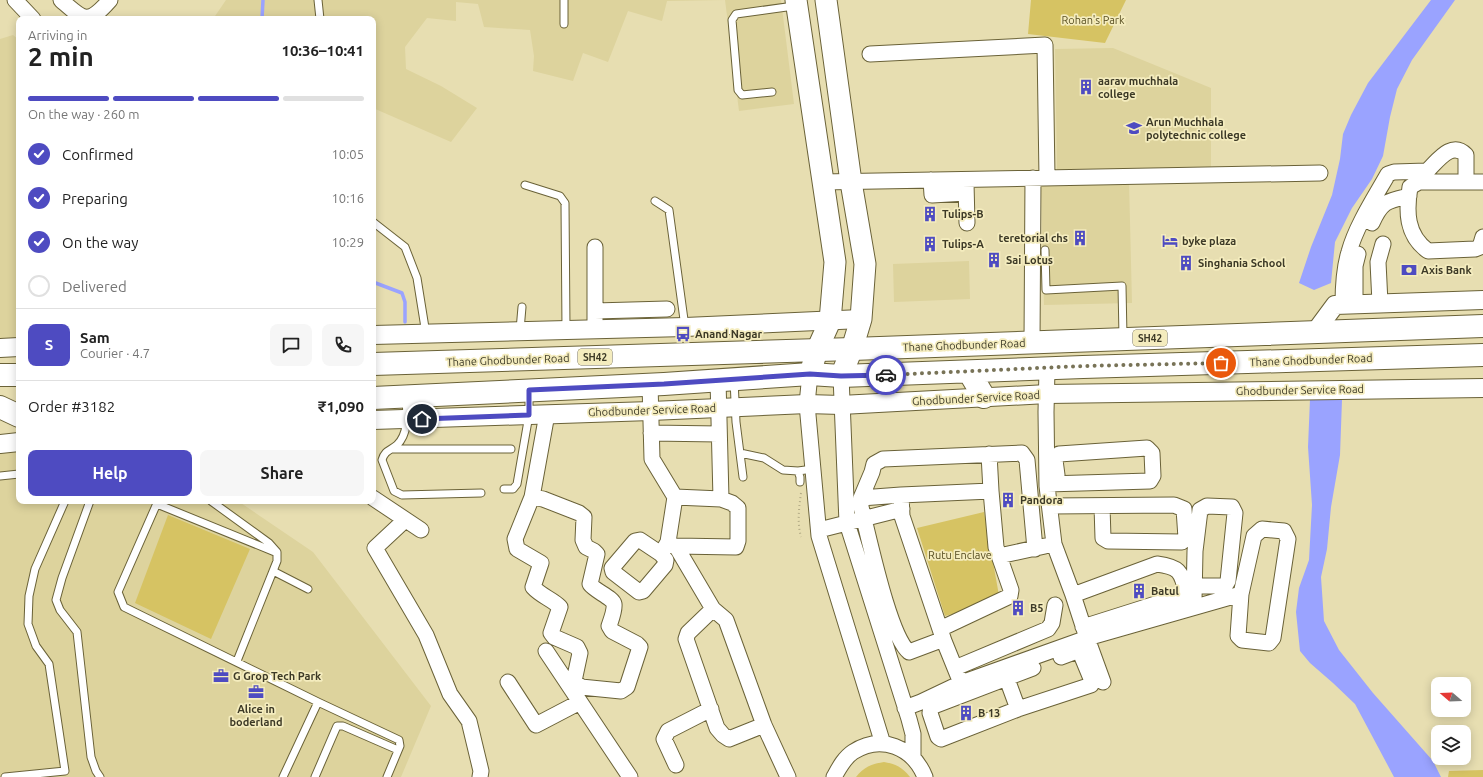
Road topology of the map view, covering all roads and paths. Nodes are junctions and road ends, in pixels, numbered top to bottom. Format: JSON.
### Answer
{"nodes":[{"id":1,"x":16,"y":0,"type":"edge"},
{"id":2,"x":60,"y":0,"type":"edge"},
{"id":3,"x":110,"y":0,"type":"edge"},
{"id":4,"x":318,"y":0,"type":"edge"},
{"id":5,"x":564,"y":0,"type":"edge"},
{"id":6,"x":826,"y":0,"type":"edge"},
{"id":7,"x":796,"y":3,"type":"edge"},
{"id":8,"x":30,"y":16,"type":"edge"},
{"id":9,"x":79,"y":16,"type":"edge"},
{"id":10,"x":93,"y":16,"type":"edge"},
{"id":11,"x":320,"y":16,"type":"edge"},
{"id":12,"x":564,"y":24,"type":"dead end"},
{"id":13,"x":870,"y":54,"type":"dead end"},
{"id":14,"x":772,"y":92,"type":"dead end"},
{"id":15,"x":1320,"y":173,"type":"dead end"},
{"id":16,"x":1466,"y":174,"type":"dead end"},
{"id":17,"x":1040,"y":178,"type":"junction"},
{"id":18,"x":822,"y":182,"type":"junction"},
{"id":19,"x":851,"y":182,"type":"junction"},
{"id":20,"x":1483,"y":182,"type":"edge"},
{"id":21,"x":931,"y":184,"type":"junction"},
{"id":22,"x":525,"y":185,"type":"dead end"},
{"id":23,"x":966,"y":186,"type":"junction"},
{"id":24,"x":877,"y":190,"type":"dead end"},
{"id":25,"x":1409,"y":196,"type":"junction"},
{"id":26,"x":655,"y":201,"type":"dead end"},
{"id":27,"x":966,"y":223,"type":"dead end"},
{"id":28,"x":376,"y":224,"type":"edge"},
{"id":29,"x":1483,"y":237,"type":"edge"},
{"id":30,"x":1383,"y":244,"type":"dead end"},
{"id":31,"x":595,"y":247,"type":"dead end"},
{"id":32,"x":1045,"y":250,"type":"dead end"},
{"id":33,"x":1356,"y":274,"type":"junction"},
{"id":34,"x":1378,"y":274,"type":"junction"},
{"id":35,"x":1483,"y":300,"type":"edge"},
{"id":36,"x":1380,"y":303,"type":"junction"},
{"id":37,"x":1349,"y":304,"type":"junction"},
{"id":38,"x":522,"y":307,"type":"dead end"},
{"id":39,"x":667,"y":309,"type":"dead end"},
{"id":40,"x":595,"y":311,"type":"junction"},
{"id":41,"x":861,"y":320,"type":"junction"},
{"id":42,"x":830,"y":321,"type":"junction"},
{"id":43,"x":1483,"y":326,"type":"edge"},
{"id":44,"x":685,"y":327,"type":"junction"},
{"id":45,"x":595,"y":330,"type":"junction"},
{"id":46,"x":566,"y":331,"type":"junction"},
{"id":47,"x":520,"y":332,"type":"junction"},
{"id":48,"x":1315,"y":332,"type":"junction"},
{"id":49,"x":426,"y":334,"type":"junction"},
{"id":50,"x":376,"y":336,"type":"edge"},
{"id":51,"x":1123,"y":339,"type":"junction"},
{"id":52,"x":1032,"y":343,"type":"junction"},
{"id":53,"x":16,"y":347,"type":"edge"},
{"id":54,"x":0,"y":348,"type":"edge"},
{"id":55,"x":817,"y":350,"type":"junction"},
{"id":56,"x":852,"y":350,"type":"junction"},
{"id":57,"x":1483,"y":355,"type":"edge"},
{"id":58,"x":376,"y":364,"type":"edge"},
{"id":59,"x":1047,"y":369,"type":"junction"},
{"id":60,"x":969,"y":372,"type":"junction"},
{"id":61,"x":16,"y":374,"type":"edge"},
{"id":62,"x":810,"y":374,"type":"junction"},
{"id":63,"x":0,"y":375,"type":"edge"},
{"id":64,"x":841,"y":376,"type":"junction"},
{"id":65,"x":726,"y":379,"type":"junction"},
{"id":66,"x":650,"y":384,"type":"junction"},
{"id":67,"x":1483,"y":388,"type":"edge"},
{"id":68,"x":529,"y":390,"type":"junction"},
{"id":69,"x":1047,"y":394,"type":"junction"},
{"id":70,"x":406,"y":396,"type":"junction"},
{"id":71,"x":984,"y":397,"type":"junction"},
{"id":72,"x":376,"y":398,"type":"edge"},
{"id":73,"x":807,"y":404,"type":"junction"},
{"id":74,"x":841,"y":405,"type":"junction"},
{"id":75,"x":0,"y":407,"type":"edge"},
{"id":76,"x":727,"y":407,"type":"junction"},
{"id":77,"x":651,"y":411,"type":"junction"},
{"id":78,"x":547,"y":414,"type":"junction"},
{"id":79,"x":16,"y":415,"type":"edge"},
{"id":80,"x":529,"y":415,"type":"junction"},
{"id":81,"x":407,"y":419,"type":"junction"},
{"id":82,"x":16,"y":420,"type":"edge"},
{"id":83,"x":376,"y":420,"type":"edge"},
{"id":84,"x":0,"y":423,"type":"edge"},
{"id":85,"x":651,"y":433,"type":"junction"},
{"id":86,"x":719,"y":434,"type":"junction"},
{"id":87,"x":16,"y":442,"type":"edge"},
{"id":88,"x":0,"y":444,"type":"edge"},
{"id":89,"x":392,"y":448,"type":"junction"},
{"id":90,"x":511,"y":449,"type":"dead end"},
{"id":91,"x":740,"y":453,"type":"junction"},
{"id":92,"x":989,"y":454,"type":"junction"},
{"id":93,"x":813,"y":469,"type":"junction"},
{"id":94,"x":798,"y":471,"type":"junction"},
{"id":95,"x":16,"y":474,"type":"edge"},
{"id":96,"x":0,"y":476,"type":"edge"},
{"id":97,"x":743,"y":477,"type":"dead end"},
{"id":98,"x":800,"y":482,"type":"joint"},
{"id":99,"x":1053,"y":484,"type":"junction"},
{"id":100,"x":504,"y":489,"type":"dead end"},
{"id":101,"x":991,"y":491,"type":"junction"},
{"id":102,"x":481,"y":493,"type":"dead end"},
{"id":103,"x":532,"y":496,"type":"junction"},
{"id":104,"x":675,"y":497,"type":"junction"},
{"id":105,"x":861,"y":498,"type":"junction"},
{"id":106,"x":721,"y":499,"type":"junction"},
{"id":107,"x":376,"y":500,"type":"edge"},
{"id":108,"x":902,"y":502,"type":"junction"},
{"id":109,"x":64,"y":504,"type":"edge"},
{"id":110,"x":89,"y":504,"type":"edge"},
{"id":111,"x":156,"y":504,"type":"edge"},
{"id":112,"x":162,"y":504,"type":"edge"},
{"id":113,"x":219,"y":504,"type":"edge"},
{"id":114,"x":1050,"y":506,"type":"junction"},
{"id":115,"x":1102,"y":506,"type":"junction"},
{"id":116,"x":864,"y":519,"type":"junction"},
{"id":117,"x":406,"y":520,"type":"junction"},
{"id":118,"x":847,"y":523,"type":"junction"},
{"id":119,"x":421,"y":530,"type":"dead end"},
{"id":120,"x":819,"y":530,"type":"junction"},
{"id":121,"x":801,"y":537,"type":"dead end"},
{"id":122,"x":1054,"y":544,"type":"junction"},
{"id":123,"x":668,"y":547,"type":"junction"},
{"id":124,"x":1035,"y":549,"type":"junction"},
{"id":125,"x":277,"y":552,"type":"junction"},
{"id":126,"x":999,"y":556,"type":"junction"},
{"id":127,"x":273,"y":571,"type":"junction"},
{"id":128,"x":1194,"y":586,"type":"junction"},
{"id":129,"x":308,"y":589,"type":"dead end"},
{"id":130,"x":1241,"y":594,"type":"junction"},
{"id":131,"x":1073,"y":595,"type":"junction"},
{"id":132,"x":1055,"y":605,"type":"dead end"},
{"id":133,"x":1194,"y":607,"type":"junction"},
{"id":134,"x":713,"y":609,"type":"junction"},
{"id":135,"x":1041,"y":632,"type":"junction"},
{"id":136,"x":1085,"y":633,"type":"junction"},
{"id":137,"x":942,"y":635,"type":"junction"},
{"id":138,"x":546,"y":651,"type":"dead end"},
{"id":139,"x":1050,"y":652,"type":"junction"},
{"id":140,"x":237,"y":661,"type":"junction"},
{"id":141,"x":955,"y":668,"type":"junction"},
{"id":142,"x":1005,"y":673,"type":"junction"},
{"id":143,"x":508,"y":682,"type":"dead end"},
{"id":144,"x":1103,"y":682,"type":"dead end"},
{"id":145,"x":961,"y":683,"type":"junction"},
{"id":146,"x":318,"y":702,"type":"junction"},
{"id":147,"x":580,"y":702,"type":"junction"},
{"id":148,"x":905,"y":708,"type":"junction"},
{"id":149,"x":1018,"y":708,"type":"junction"},
{"id":150,"x":711,"y":710,"type":"junction"},
{"id":151,"x":764,"y":724,"type":"junction"},
{"id":152,"x":883,"y":744,"type":"junction"},
{"id":153,"x":398,"y":750,"type":"junction"},
{"id":154,"x":913,"y":757,"type":"junction"},
{"id":155,"x":676,"y":765,"type":"dead end"},
{"id":156,"x":5,"y":777,"type":"edge"},
{"id":157,"x":100,"y":777,"type":"edge"},
{"id":158,"x":283,"y":777,"type":"edge"},
{"id":159,"x":314,"y":777,"type":"edge"},
{"id":160,"x":387,"y":777,"type":"edge"},
{"id":161,"x":480,"y":777,"type":"edge"},
{"id":162,"x":630,"y":777,"type":"edge"},
{"id":163,"x":788,"y":777,"type":"edge"},
{"id":164,"x":834,"y":777,"type":"edge"},
{"id":165,"x":925,"y":777,"type":"edge"}],
"edges":[{"from":1,"to":8,"type":"street"},
{"from":2,"to":9,"type":"street"},
{"from":3,"to":10,"type":"street"},
{"from":4,"to":11,"type":"lane"},
{"from":5,"to":12,"type":"lane"},
{"from":6,"to":19,"type":"main road"},
{"from":7,"to":14,"type":"lane"},
{"from":7,"to":18,"type":"main road"},
{"from":13,"to":17,"type":"street"},
{"from":15,"to":17,"type":"street"},
{"from":16,"to":37,"type":"street"},
{"from":17,"to":23,"type":"street"},
{"from":17,"to":52,"type":"street"},
{"from":18,"to":19,"type":"street"},
{"from":18,"to":42,"type":"main road"},
{"from":19,"to":21,"type":"street"},
{"from":19,"to":41,"type":"main road"},
{"from":20,"to":25,"type":"street"},
{"from":21,"to":23,"type":"street"},
{"from":21,"to":24,"type":"street"},
{"from":22,"to":46,"type":"lane"},
{"from":23,"to":27,"type":"street"},
{"from":25,"to":29,"type":"street"},
{"from":25,"to":33,"type":"street"},
{"from":26,"to":44,"type":"lane"},
{"from":28,"to":49,"type":"lane"},
{"from":30,"to":34,"type":"street"},
{"from":31,"to":40,"type":"street"},
{"from":32,"to":51,"type":"lane"},
{"from":33,"to":34,"type":"street"},
{"from":33,"to":37,"type":"street"},
{"from":34,"to":36,"type":"street"},
{"from":35,"to":36,"type":"street"},
{"from":36,"to":37,"type":"street"},
{"from":37,"to":48,"type":"street"},
{"from":38,"to":47,"type":"lane"},
{"from":39,"to":40,"type":"street"},
{"from":40,"to":45,"type":"street"},
{"from":41,"to":42,"type":"street"},
{"from":41,"to":56,"type":"main road"},
{"from":42,"to":44,"type":"street"},
{"from":42,"to":55,"type":"main road"},
{"from":43,"to":48,"type":"main road","name":"Thane Ghodbunder Road","number":"SH42"},
{"from":44,"to":45,"type":"street"},
{"from":45,"to":46,"type":"street"},
{"from":46,"to":47,"type":"street"},
{"from":47,"to":49,"type":"street"},
{"from":48,"to":51,"type":"main road","name":"Thane Ghodbunder Road","number":"SH42"},
{"from":49,"to":50,"type":"street"},
{"from":51,"to":52,"type":"main road","name":"Thane Ghodbunder Road","number":"SH42"},
{"from":52,"to":56,"type":"main road","name":"Thane Ghodbunder Road","number":"SH42"},
{"from":53,"to":54,"type":"street"},
{"from":55,"to":56,"type":"main road","name":"Thane Ghodbunder Road","number":"SH42"},
{"from":55,"to":58,"type":"main road","name":"Thane Ghodbunder Road","number":"SH42"},
{"from":55,"to":62,"type":"main road"},
{"from":56,"to":64,"type":"main road"},
{"from":57,"to":59,"type":"main road","name":"Thane Ghodbunder Road"},
{"from":59,"to":60,"type":"main road","name":"Thane Ghodbunder Road"},
{"from":59,"to":69,"type":"street"},
{"from":60,"to":64,"type":"main road","name":"Thane Ghodbunder Road"},
{"from":60,"to":71,"type":"main road"},
{"from":61,"to":63,"type":"main road"},
{"from":62,"to":64,"type":"main road","name":"Thane Ghodbunder Road"},
{"from":62,"to":65,"type":"main road","name":"Thane Ghodbunder Road"},
{"from":62,"to":73,"type":"street"},
{"from":64,"to":74,"type":"street"},
{"from":65,"to":66,"type":"main road","name":"Thane Ghodbunder Road"},
{"from":65,"to":76,"type":"street"},
{"from":66,"to":68,"type":"main road","name":"Thane Ghodbunder Road"},
{"from":66,"to":77,"type":"street"},
{"from":67,"to":69,"type":"street","name":"Ghodbunder Service Road"},
{"from":68,"to":70,"type":"main road","name":"Thane Ghodbunder Road"},
{"from":68,"to":80,"type":"lane"},
{"from":69,"to":71,"type":"street","name":"Ghodbunder Service Road"},
{"from":69,"to":99,"type":"street"},
{"from":70,"to":72,"type":"main road","name":"Thane Ghodbunder Road"},
{"from":70,"to":81,"type":"lane"},
{"from":71,"to":74,"type":"street","name":"Ghodbunder Service Road"},
{"from":73,"to":74,"type":"street","name":"Ghodbunder Service Road"},
{"from":73,"to":76,"type":"street","name":"Ghodbunder Service Road"},
{"from":73,"to":93,"type":"street"},
{"from":74,"to":118,"type":"street"},
{"from":75,"to":79,"type":"main road"},
{"from":76,"to":77,"type":"street","name":"Ghodbunder Service Road"},
{"from":76,"to":86,"type":"street"},
{"from":76,"to":91,"type":"lane"},
{"from":77,"to":78,"type":"street","name":"Ghodbunder Service Road"},
{"from":77,"to":85,"type":"street"},
{"from":78,"to":80,"type":"street","name":"Ghodbunder Service Road"},
{"from":78,"to":103,"type":"street"},
{"from":80,"to":81,"type":"street","name":"Ghodbunder Service Road"},
{"from":80,"to":100,"type":"lane"},
{"from":81,"to":83,"type":"street","name":"Ghodbunder Service Road"},
{"from":81,"to":89,"type":"lane"},
{"from":82,"to":84,"type":"main road"},
{"from":85,"to":86,"type":"street"},
{"from":85,"to":104,"type":"street"},
{"from":86,"to":106,"type":"street"},
{"from":87,"to":88,"type":"street"},
{"from":89,"to":90,"type":"lane"},
{"from":89,"to":102,"type":"lane"},
{"from":91,"to":94,"type":"lane"},
{"from":91,"to":97,"type":"lane"},
{"from":92,"to":101,"type":"street"},
{"from":92,"to":105,"type":"street"},
{"from":92,"to":124,"type":"street"},
{"from":93,"to":94,"type":"lane"},
{"from":93,"to":120,"type":"street"},
{"from":94,"to":98,"type":"lane"},
{"from":95,"to":96,"type":"lane"},
{"from":98,"to":121,"type":"path"},
{"from":99,"to":99,"type":"street"},
{"from":99,"to":114,"type":"street"},
{"from":101,"to":108,"type":"street"},
{"from":101,"to":126,"type":"street"},
{"from":103,"to":103,"type":"street"},
{"from":104,"to":106,"type":"street"},
{"from":104,"to":123,"type":"street"},
{"from":105,"to":108,"type":"street"},
{"from":105,"to":116,"type":"street"},
{"from":106,"to":123,"type":"street"},
{"from":107,"to":117,"type":"street"},
{"from":108,"to":116,"type":"street"},
{"from":108,"to":137,"type":"street"},
{"from":109,"to":156,"type":"lane"},
{"from":110,"to":157,"type":"lane"},
{"from":111,"to":140,"type":"lane"},
{"from":112,"to":125,"type":"lane"},
{"from":113,"to":125,"type":"lane"},
{"from":114,"to":115,"type":"street"},
{"from":114,"to":122,"type":"street"},
{"from":115,"to":115,"type":"street"},
{"from":116,"to":118,"type":"street"},
{"from":116,"to":137,"type":"street"},
{"from":117,"to":119,"type":"street"},
{"from":117,"to":161,"type":"street"},
{"from":118,"to":120,"type":"street"},
{"from":118,"to":148,"type":"street"},
{"from":120,"to":152,"type":"street"},
{"from":122,"to":124,"type":"street"},
{"from":122,"to":131,"type":"street"},
{"from":123,"to":134,"type":"street"},
{"from":124,"to":126,"type":"street"},
{"from":125,"to":127,"type":"lane"},
{"from":126,"to":137,"type":"street"},
{"from":127,"to":129,"type":"lane"},
{"from":127,"to":140,"type":"lane"},
{"from":128,"to":128,"type":"street"},
{"from":128,"to":133,"type":"street"},
{"from":130,"to":130,"type":"street"},
{"from":130,"to":133,"type":"street"},
{"from":131,"to":136,"type":"street"},
{"from":131,"to":136,"type":"street"},
{"from":132,"to":135,"type":"street"},
{"from":133,"to":136,"type":"street"},
{"from":134,"to":150,"type":"street"},
{"from":134,"to":151,"type":"street"},
{"from":135,"to":139,"type":"street"},
{"from":135,"to":141,"type":"street"},
{"from":136,"to":139,"type":"street"},
{"from":136,"to":144,"type":"street"},
{"from":137,"to":141,"type":"street"},
{"from":138,"to":147,"type":"street"},
{"from":139,"to":142,"type":"street"},
{"from":140,"to":146,"type":"lane"},
{"from":141,"to":145,"type":"street"},
{"from":142,"to":145,"type":"street"},
{"from":142,"to":149,"type":"street"},
{"from":142,"to":149,"type":"street"},
{"from":142,"to":149,"type":"street"},
{"from":143,"to":147,"type":"street"},
{"from":145,"to":148,"type":"street"},
{"from":146,"to":153,"type":"lane"},
{"from":146,"to":158,"type":"lane"},
{"from":147,"to":162,"type":"street"},
{"from":148,"to":154,"type":"street"},
{"from":150,"to":151,"type":"street"},
{"from":150,"to":155,"type":"street"},
{"from":151,"to":163,"type":"street"},
{"from":152,"to":154,"type":"street"},
{"from":152,"to":164,"type":"street"},
{"from":153,"to":159,"type":"lane"},
{"from":153,"to":160,"type":"lane"},
{"from":154,"to":165,"type":"street"}]}
